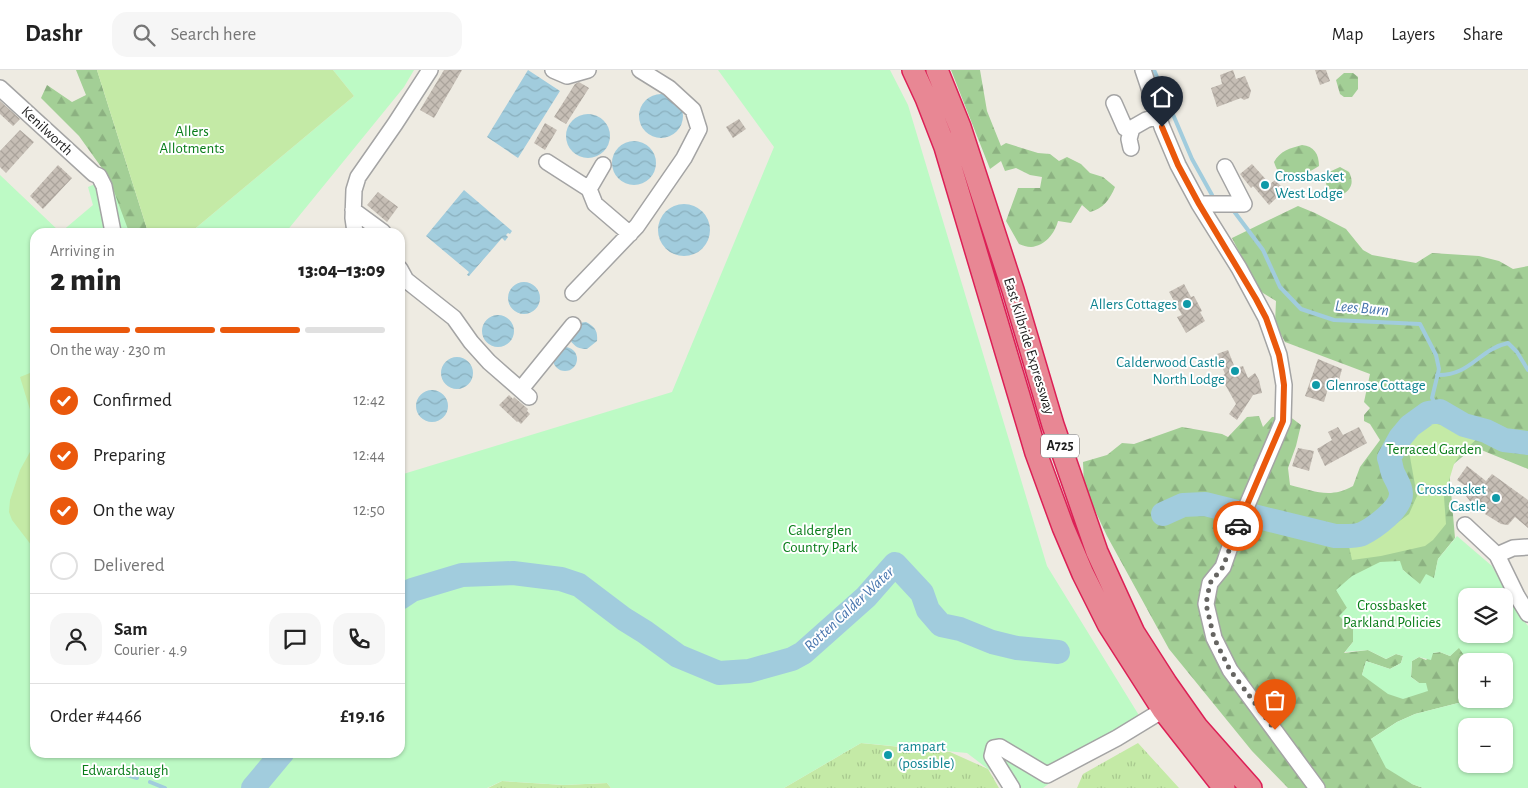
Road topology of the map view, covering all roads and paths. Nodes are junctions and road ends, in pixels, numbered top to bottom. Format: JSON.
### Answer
{"nodes":[{"id":1,"x":430,"y":70,"type":"edge"},
{"id":2,"x":553,"y":70,"type":"edge"},
{"id":3,"x":588,"y":70,"type":"edge"},
{"id":4,"x":640,"y":70,"type":"edge"},
{"id":5,"x":912,"y":70,"type":"edge"},
{"id":6,"x":937,"y":70,"type":"edge"},
{"id":7,"x":1143,"y":70,"type":"edge"},
{"id":8,"x":0,"y":88,"type":"edge"},
{"id":9,"x":1114,"y":103,"type":"dead end"},
{"id":10,"x":1158,"y":116,"type":"junction"},
{"id":11,"x":1132,"y":128,"type":"junction"},
{"id":12,"x":1131,"y":148,"type":"dead end"},
{"id":13,"x":547,"y":162,"type":"dead end"},
{"id":14,"x":603,"y":165,"type":"dead end"},
{"id":15,"x":1225,"y":166,"type":"dead end"},
{"id":16,"x":589,"y":189,"type":"junction"},
{"id":17,"x":1199,"y":204,"type":"junction"},
{"id":18,"x":353,"y":210,"type":"junction"},
{"id":19,"x":112,"y":228,"type":"edge"},
{"id":20,"x":355,"y":228,"type":"edge"},
{"id":21,"x":378,"y":228,"type":"edge"},
{"id":22,"x":630,"y":234,"type":"junction"},
{"id":23,"x":405,"y":278,"type":"edge"},
{"id":24,"x":573,"y":293,"type":"dead end"},
{"id":25,"x":573,"y":325,"type":"dead end"},
{"id":26,"x":1465,"y":525,"type":"dead end"},
{"id":27,"x":1528,"y":547,"type":"edge"},
{"id":28,"x":1498,"y":556,"type":"junction"},
{"id":29,"x":1528,"y":614,"type":"edge"},
{"id":30,"x":1163,"y":710,"type":"junction"},
{"id":31,"x":1012,"y":788,"type":"edge"},
{"id":32,"x":1224,"y":788,"type":"edge"},
{"id":33,"x":1251,"y":788,"type":"edge"},
{"id":34,"x":1317,"y":788,"type":"edge"}],
"edges":[{"from":1,"to":18,"type":"street"},
{"from":2,"to":3,"type":"street"},
{"from":4,"to":22,"type":"street"},
{"from":5,"to":30,"type":"highway","name":"East Kilbride Expressway","number":"A725"},
{"from":6,"to":33,"type":"highway","name":"East Kilbride Expressway","number":"A725"},
{"from":7,"to":10,"type":"street"},
{"from":8,"to":19,"type":"street","name":"Kenilworth"},
{"from":9,"to":11,"type":"street"},
{"from":10,"to":11,"type":"street"},
{"from":10,"to":17,"type":"street"},
{"from":11,"to":12,"type":"street"},
{"from":13,"to":16,"type":"street"},
{"from":14,"to":16,"type":"street"},
{"from":15,"to":17,"type":"street"},
{"from":16,"to":22,"type":"street"},
{"from":17,"to":34,"type":"street"},
{"from":18,"to":20,"type":"street"},
{"from":18,"to":21,"type":"street"},
{"from":22,"to":24,"type":"street"},
{"from":23,"to":25,"type":"street"},
{"from":26,"to":28,"type":"street"},
{"from":27,"to":28,"type":"street"},
{"from":28,"to":29,"type":"street"},
{"from":30,"to":31,"type":"street"},
{"from":30,"to":32,"type":"highway","name":"East Kilbride Expressway","number":"A725"}]}
